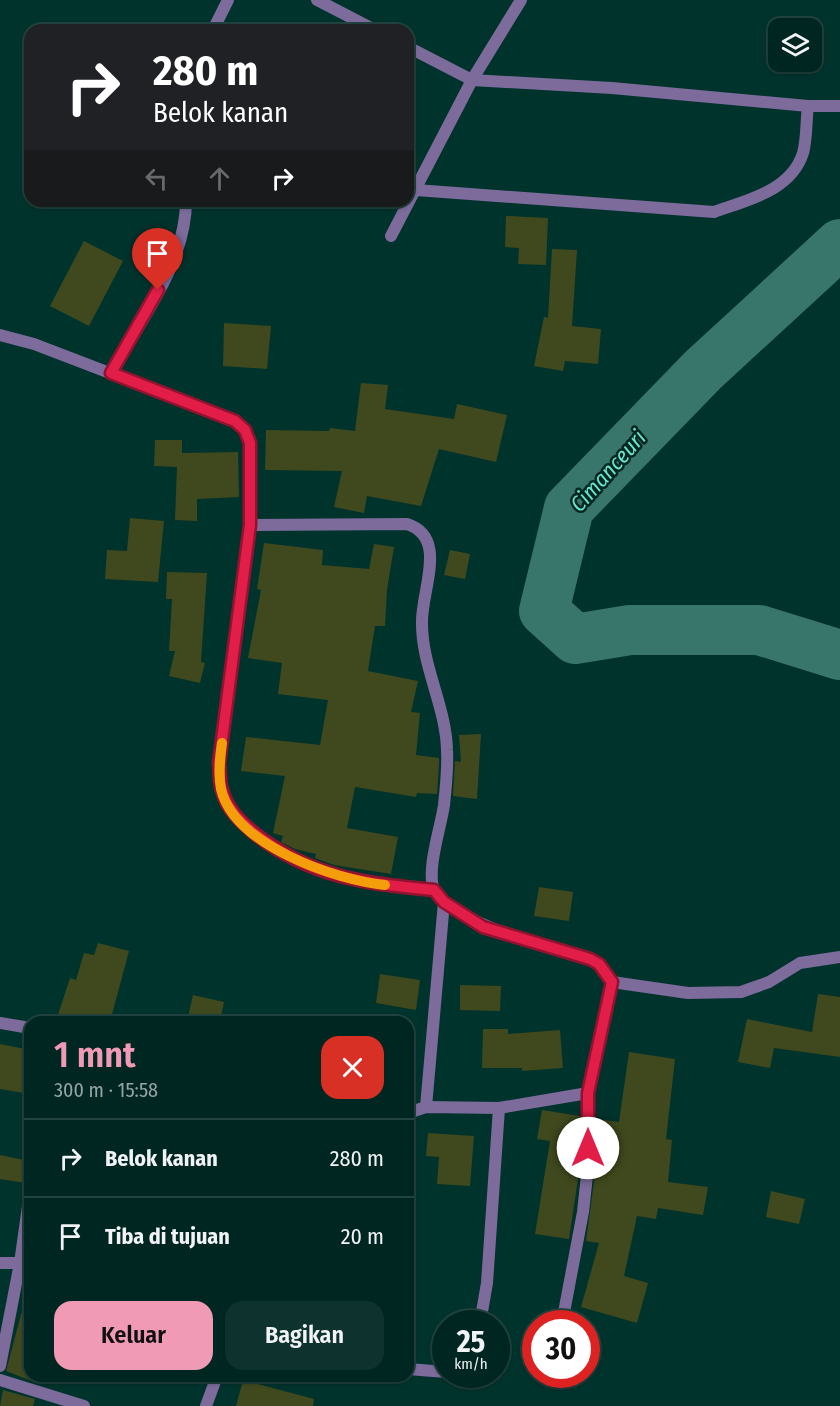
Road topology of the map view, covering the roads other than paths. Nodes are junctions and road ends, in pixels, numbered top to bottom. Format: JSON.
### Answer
{"nodes":[{"id":1,"x":228,"y":0,"type":"edge"},
{"id":2,"x":317,"y":0,"type":"edge"},
{"id":3,"x":521,"y":0,"type":"edge"},
{"id":4,"x":216,"y":24,"type":"edge"},
{"id":5,"x":363,"y":24,"type":"edge"},
{"id":6,"x":414,"y":50,"type":"edge"},
{"id":7,"x":472,"y":80,"type":"junction"},
{"id":8,"x":808,"y":106,"type":"junction"},
{"id":9,"x":840,"y":106,"type":"edge"},
{"id":10,"x":416,"y":190,"type":"junction"},
{"id":11,"x":414,"y":194,"type":"edge"},
{"id":12,"x":185,"y":207,"type":"edge"},
{"id":13,"x":407,"y":207,"type":"edge"},
{"id":14,"x":392,"y":236,"type":"dead end"},
{"id":15,"x":0,"y":334,"type":"edge"},
{"id":16,"x":111,"y":373,"type":"junction"},
{"id":17,"x":250,"y":525,"type":"junction"},
{"id":18,"x":434,"y":890,"type":"junction"},
{"id":19,"x":444,"y":902,"type":"junction"},
{"id":20,"x":840,"y":957,"type":"edge"},
{"id":21,"x":612,"y":982,"type":"junction"},
{"id":22,"x":0,"y":1023,"type":"edge"},
{"id":23,"x":24,"y":1027,"type":"edge"},
{"id":24,"x":588,"y":1093,"type":"junction"},
{"id":25,"x":426,"y":1107,"type":"junction"},
{"id":26,"x":499,"y":1108,"type":"junction"},
{"id":27,"x":414,"y":1111,"type":"edge"},
{"id":28,"x":24,"y":1235,"type":"edge"},
{"id":29,"x":0,"y":1263,"type":"edge"},
{"id":30,"x":20,"y":1263,"type":"junction"},
{"id":31,"x":483,"y":1310,"type":"edge"},
{"id":32,"x":564,"y":1310,"type":"edge"},
{"id":33,"x":0,"y":1366,"type":"edge"},
{"id":34,"x":414,"y":1369,"type":"edge"},
{"id":35,"x":432,"y":1371,"type":"edge"},
{"id":36,"x":0,"y":1380,"type":"edge"},
{"id":37,"x":215,"y":1382,"type":"edge"},
{"id":38,"x":84,"y":1406,"type":"edge"},
{"id":39,"x":206,"y":1406,"type":"edge"}],
"edges":[{"from":1,"to":4,"type":"street"},
{"from":2,"to":5,"type":"street"},
{"from":3,"to":7,"type":"street"},
{"from":6,"to":7,"type":"street"},
{"from":7,"to":8,"type":"street"},
{"from":7,"to":10,"type":"street"},
{"from":8,"to":9,"type":"street"},
{"from":8,"to":10,"type":"street"},
{"from":10,"to":11,"type":"street"},
{"from":12,"to":16,"type":"street"},
{"from":13,"to":14,"type":"street"},
{"from":15,"to":16,"type":"street"},
{"from":16,"to":17,"type":"street"},
{"from":17,"to":18,"type":"street"},
{"from":17,"to":18,"type":"street"},
{"from":18,"to":19,"type":"street"},
{"from":19,"to":21,"type":"street"},
{"from":19,"to":25,"type":"street"},
{"from":20,"to":21,"type":"street"},
{"from":21,"to":24,"type":"street"},
{"from":22,"to":23,"type":"street"},
{"from":24,"to":26,"type":"street"},
{"from":24,"to":32,"type":"street"},
{"from":25,"to":26,"type":"street"},
{"from":25,"to":27,"type":"street"},
{"from":26,"to":31,"type":"street"},
{"from":28,"to":30,"type":"street"},
{"from":29,"to":30,"type":"street"},
{"from":30,"to":33,"type":"street"},
{"from":34,"to":35,"type":"street"},
{"from":36,"to":38,"type":"street"},
{"from":37,"to":39,"type":"street"}]}
